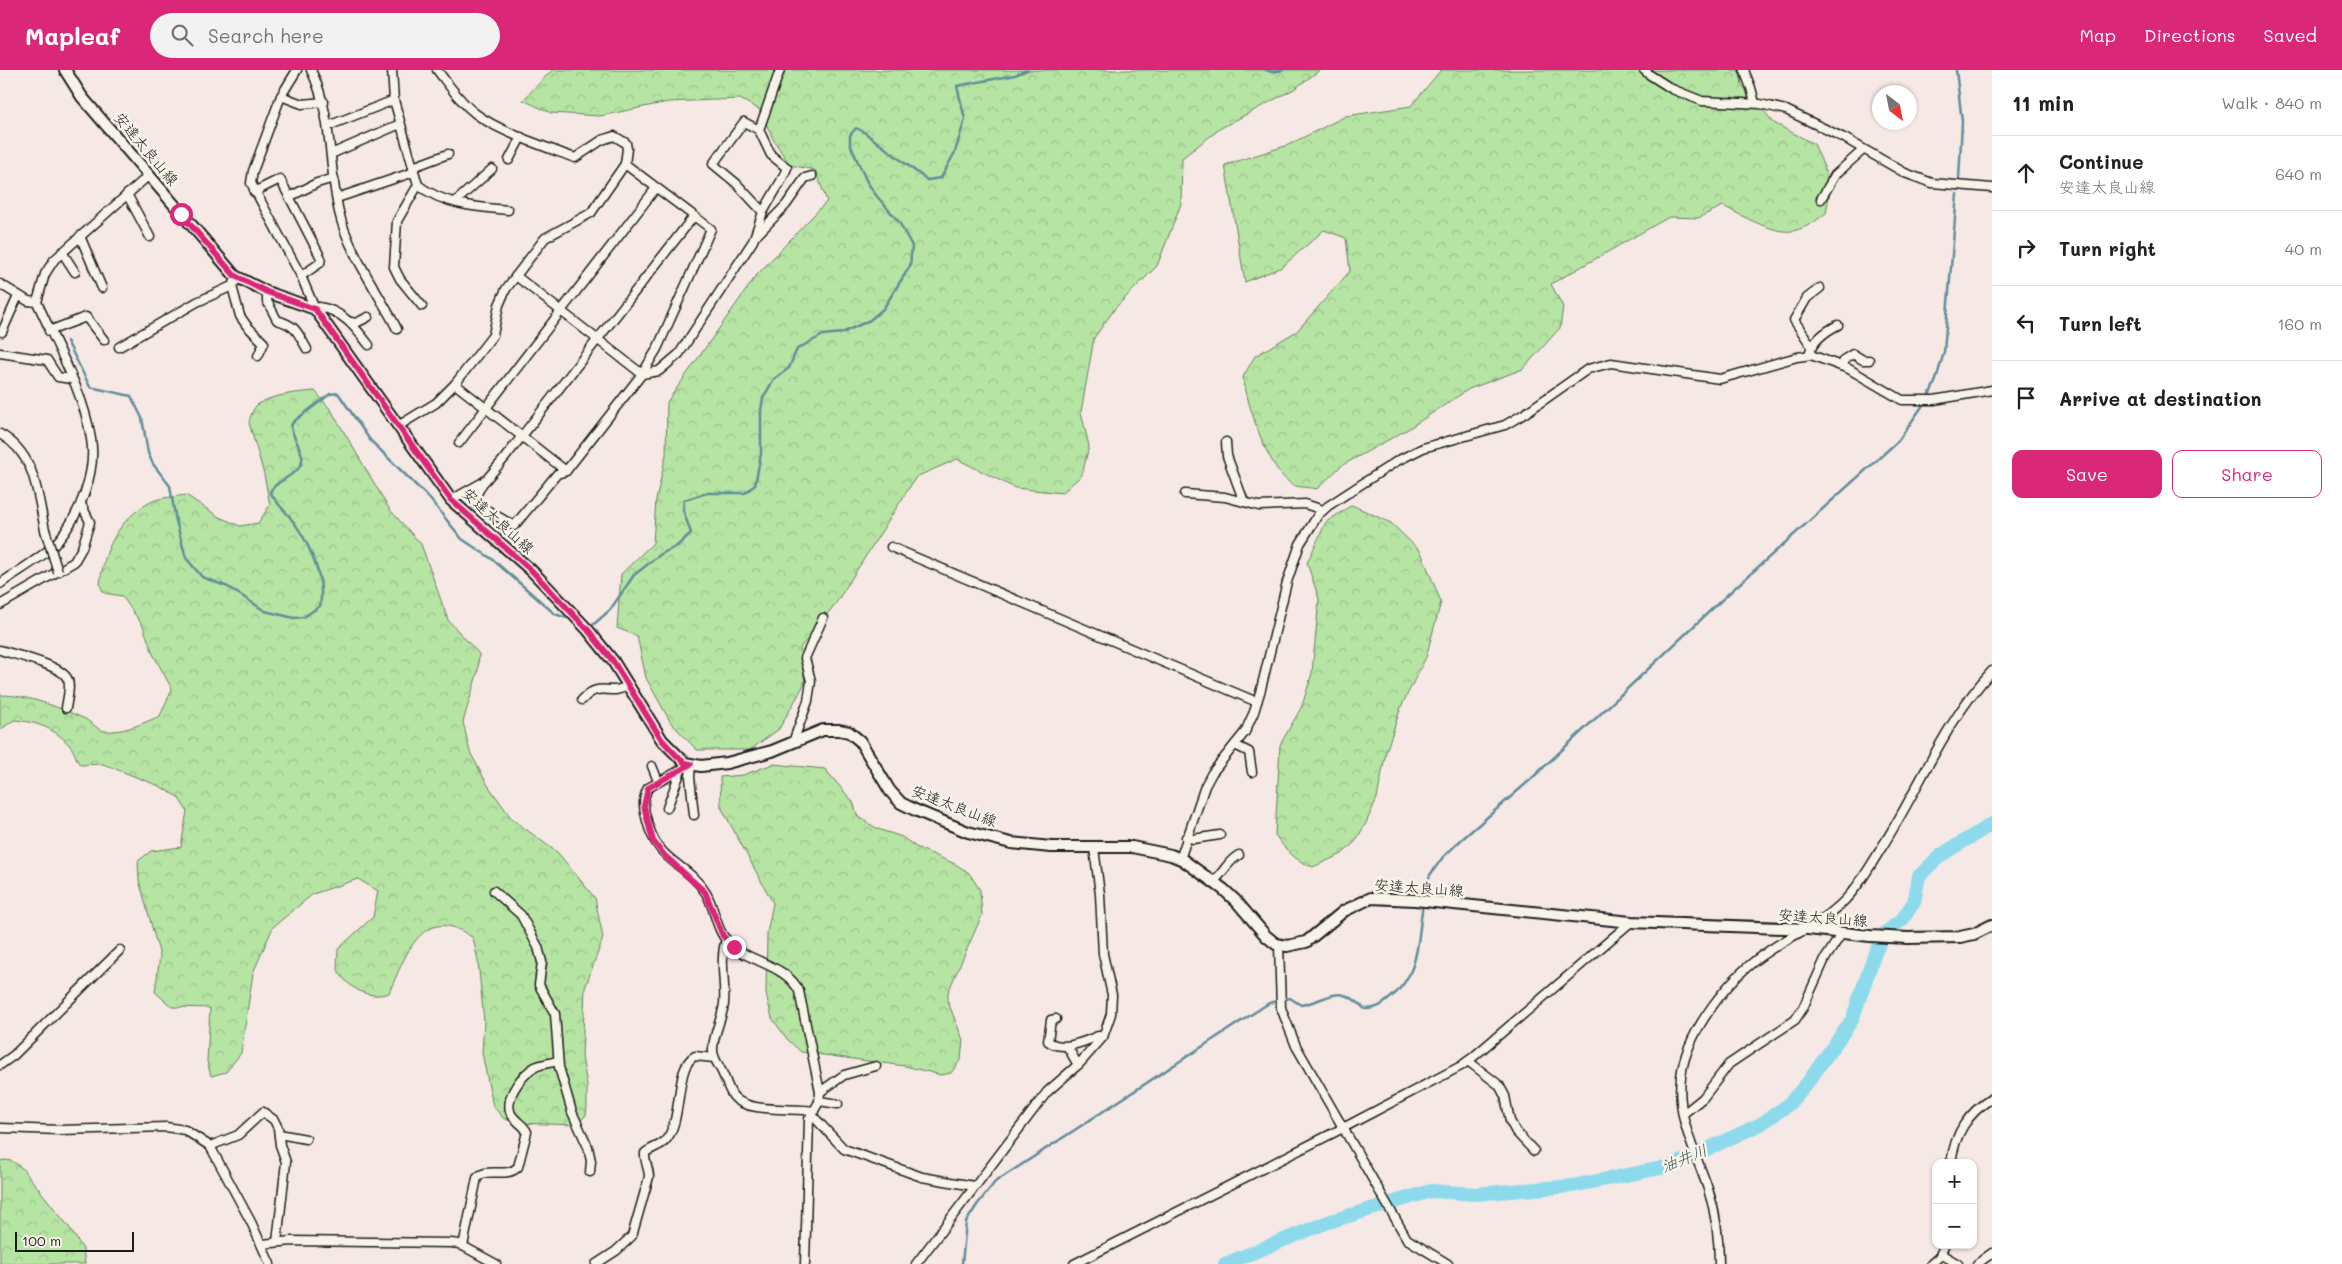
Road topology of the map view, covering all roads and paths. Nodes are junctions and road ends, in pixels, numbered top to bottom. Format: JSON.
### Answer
{"nodes":[{"id":1,"x":65,"y":70,"type":"edge"},
{"id":2,"x":297,"y":70,"type":"edge"},
{"id":3,"x":311,"y":70,"type":"edge"},
{"id":4,"x":392,"y":70,"type":"edge"},
{"id":5,"x":437,"y":70,"type":"edge"},
{"id":6,"x":780,"y":70,"type":"edge"},
{"id":7,"x":1644,"y":70,"type":"edge"},
{"id":8,"x":1744,"y":70,"type":"edge"},
{"id":9,"x":281,"y":96,"type":"junction"},
{"id":10,"x":394,"y":100,"type":"junction"},
{"id":11,"x":324,"y":102,"type":"junction"},
{"id":12,"x":1755,"y":104,"type":"junction"},
{"id":13,"x":400,"y":124,"type":"junction"},
{"id":14,"x":328,"y":126,"type":"junction"},
{"id":15,"x":759,"y":130,"type":"junction"},
{"id":16,"x":521,"y":137,"type":"junction"},
{"id":17,"x":1863,"y":150,"type":"junction"},
{"id":18,"x":331,"y":154,"type":"junction"},
{"id":19,"x":448,"y":154,"type":"dead end"},
{"id":20,"x":509,"y":160,"type":"dead end"},
{"id":21,"x":625,"y":164,"type":"junction"},
{"id":22,"x":413,"y":169,"type":"junction"},
{"id":23,"x":492,"y":169,"type":"dead end"},
{"id":24,"x":148,"y":176,"type":"junction"},
{"id":25,"x":812,"y":176,"type":"dead end"},
{"id":26,"x":334,"y":178,"type":"junction"},
{"id":27,"x":418,"y":185,"type":"junction"},
{"id":28,"x":656,"y":188,"type":"junction"},
{"id":29,"x":1992,"y":188,"type":"edge"},
{"id":30,"x":254,"y":192,"type":"junction"},
{"id":31,"x":127,"y":194,"type":"junction"},
{"id":32,"x":290,"y":197,"type":"junction"},
{"id":33,"x":337,"y":198,"type":"junction"},
{"id":34,"x":1821,"y":199,"type":"dead end"},
{"id":35,"x":455,"y":202,"type":"junction"},
{"id":36,"x":508,"y":210,"type":"dead end"},
{"id":37,"x":763,"y":212,"type":"junction"},
{"id":38,"x":694,"y":216,"type":"junction"},
{"id":39,"x":757,"y":235,"type":"junction"},
{"id":40,"x":80,"y":236,"type":"junction"},
{"id":41,"x":150,"y":237,"type":"dead end"},
{"id":42,"x":62,"y":252,"type":"junction"},
{"id":43,"x":75,"y":272,"type":"dead end"},
{"id":44,"x":301,"y":276,"type":"junction"},
{"id":45,"x":516,"y":276,"type":"junction"},
{"id":46,"x":235,"y":282,"type":"junction"},
{"id":47,"x":0,"y":284,"type":"edge"},
{"id":48,"x":102,"y":288,"type":"dead end"},
{"id":49,"x":1820,"y":288,"type":"dead end"},
{"id":50,"x":267,"y":292,"type":"junction"},
{"id":51,"x":18,"y":296,"type":"junction"},
{"id":52,"x":37,"y":302,"type":"junction"},
{"id":53,"x":422,"y":306,"type":"dead end"},
{"id":54,"x":315,"y":309,"type":"junction"},
{"id":55,"x":561,"y":310,"type":"junction"},
{"id":56,"x":368,"y":317,"type":"dead end"},
{"id":57,"x":351,"y":322,"type":"junction"},
{"id":58,"x":1838,"y":325,"type":"dead end"},
{"id":59,"x":397,"y":329,"type":"dead end"},
{"id":60,"x":49,"y":331,"type":"junction"},
{"id":61,"x":2,"y":332,"type":"dead end"},
{"id":62,"x":302,"y":339,"type":"junction"},
{"id":63,"x":598,"y":339,"type":"junction"},
{"id":64,"x":104,"y":340,"type":"dead end"},
{"id":65,"x":370,"y":345,"type":"dead end"},
{"id":66,"x":119,"y":347,"type":"dead end"},
{"id":67,"x":297,"y":347,"type":"dead end"},
{"id":68,"x":1812,"y":347,"type":"junction"},
{"id":69,"x":307,"y":348,"type":"dead end"},
{"id":70,"x":0,"y":353,"type":"edge"},
{"id":71,"x":258,"y":356,"type":"dead end"},
{"id":72,"x":1809,"y":356,"type":"junction"},
{"id":73,"x":1869,"y":360,"type":"dead end"},
{"id":74,"x":1841,"y":366,"type":"junction"},
{"id":75,"x":642,"y":374,"type":"junction"},
{"id":76,"x":71,"y":379,"type":"junction"},
{"id":77,"x":455,"y":384,"type":"junction"},
{"id":78,"x":1992,"y":390,"type":"edge"},
{"id":79,"x":486,"y":408,"type":"junction"},
{"id":80,"x":398,"y":426,"type":"junction"},
{"id":81,"x":0,"y":434,"type":"edge"},
{"id":82,"x":524,"y":436,"type":"junction"},
{"id":83,"x":1226,"y":442,"type":"dead end"},
{"id":84,"x":459,"y":443,"type":"dead end"},
{"id":85,"x":566,"y":471,"type":"junction"},
{"id":86,"x":484,"y":481,"type":"junction"},
{"id":87,"x":1185,"y":494,"type":"dead end"},
{"id":88,"x":451,"y":500,"type":"junction"},
{"id":89,"x":1244,"y":502,"type":"junction"},
{"id":90,"x":81,"y":504,"type":"junction"},
{"id":91,"x":1323,"y":510,"type":"junction"},
{"id":92,"x":891,"y":547,"type":"dead end"},
{"id":93,"x":58,"y":572,"type":"junction"},
{"id":94,"x":0,"y":584,"type":"edge"},
{"id":95,"x":0,"y":605,"type":"edge"},
{"id":96,"x":823,"y":618,"type":"dead end"},
{"id":97,"x":0,"y":650,"type":"edge"},
{"id":98,"x":1992,"y":671,"type":"edge"},
{"id":99,"x":629,"y":685,"type":"junction"},
{"id":100,"x":582,"y":700,"type":"dead end"},
{"id":101,"x":1257,"y":702,"type":"junction"},
{"id":102,"x":66,"y":708,"type":"dead end"},
{"id":103,"x":793,"y":742,"type":"junction"},
{"id":104,"x":1235,"y":745,"type":"junction"},
{"id":105,"x":691,"y":764,"type":"junction"},
{"id":106,"x":652,"y":766,"type":"dead end"},
{"id":107,"x":681,"y":770,"type":"junction"},
{"id":108,"x":1252,"y":772,"type":"dead end"},
{"id":109,"x":658,"y":781,"type":"junction"},
{"id":110,"x":667,"y":808,"type":"dead end"},
{"id":111,"x":694,"y":815,"type":"dead end"},
{"id":112,"x":1220,"y":835,"type":"dead end"},
{"id":113,"x":1186,"y":837,"type":"junction"},
{"id":114,"x":1094,"y":848,"type":"junction"},
{"id":115,"x":1239,"y":855,"type":"dead end"},
{"id":116,"x":1180,"y":859,"type":"junction"},
{"id":117,"x":1214,"y":882,"type":"junction"},
{"id":118,"x":494,"y":891,"type":"dead end"},
{"id":119,"x":1631,"y":922,"type":"junction"},
{"id":120,"x":1992,"y":925,"type":"edge"},
{"id":121,"x":1808,"y":929,"type":"junction"},
{"id":122,"x":1842,"y":933,"type":"junction"},
{"id":123,"x":726,"y":939,"type":"junction"},
{"id":124,"x":1279,"y":945,"type":"junction"},
{"id":125,"x":120,"y":950,"type":"dead end"},
{"id":126,"x":1056,"y":1019,"type":"dead end"},
{"id":127,"x":1103,"y":1037,"type":"junction"},
{"id":128,"x":1067,"y":1046,"type":"junction"},
{"id":129,"x":714,"y":1058,"type":"junction"},
{"id":130,"x":558,"y":1061,"type":"junction"},
{"id":131,"x":1468,"y":1061,"type":"junction"},
{"id":132,"x":1078,"y":1065,"type":"junction"},
{"id":133,"x":0,"y":1066,"type":"edge"},
{"id":134,"x":876,"y":1066,"type":"dead end"},
{"id":135,"x":820,"y":1092,"type":"junction"},
{"id":136,"x":1992,"y":1098,"type":"edge"},
{"id":137,"x":819,"y":1101,"type":"junction"},
{"id":138,"x":838,"y":1104,"type":"dead end"},
{"id":139,"x":813,"y":1113,"type":"junction"},
{"id":140,"x":1683,"y":1114,"type":"junction"},
{"id":141,"x":0,"y":1128,"type":"edge"},
{"id":142,"x":1343,"y":1128,"type":"junction"},
{"id":143,"x":279,"y":1134,"type":"junction"},
{"id":144,"x":306,"y":1139,"type":"dead end"},
{"id":145,"x":210,"y":1146,"type":"junction"},
{"id":146,"x":1534,"y":1151,"type":"dead end"},
{"id":147,"x":1952,"y":1159,"type":"edge"},
{"id":148,"x":590,"y":1172,"type":"dead end"},
{"id":149,"x":974,"y":1186,"type":"junction"},
{"id":150,"x":277,"y":1242,"type":"junction"},
{"id":151,"x":262,"y":1244,"type":"junction"},
{"id":152,"x":463,"y":1246,"type":"junction"},
{"id":153,"x":1943,"y":1249,"type":"edge"},
{"id":154,"x":1992,"y":1253,"type":"edge"},
{"id":155,"x":1940,"y":1254,"type":"junction"},
{"id":156,"x":270,"y":1264,"type":"edge"},
{"id":157,"x":496,"y":1264,"type":"edge"},
{"id":158,"x":596,"y":1264,"type":"edge"},
{"id":159,"x":805,"y":1264,"type":"edge"},
{"id":160,"x":916,"y":1264,"type":"edge"},
{"id":161,"x":1074,"y":1264,"type":"edge"},
{"id":162,"x":1448,"y":1264,"type":"edge"},
{"id":163,"x":1719,"y":1264,"type":"edge"},
{"id":164,"x":1931,"y":1264,"type":"edge"},
{"id":165,"x":1956,"y":1264,"type":"edge"},
{"id":166,"x":1977,"y":1264,"type":"edge"}],
"edges":[{"from":1,"to":24,"type":"main road","name":"安達太良山線"},
{"from":2,"to":9,"type":"street"},
{"from":3,"to":11,"type":"street"},
{"from":4,"to":10,"type":"street"},
{"from":5,"to":16,"type":"street"},
{"from":6,"to":15,"type":"street"},
{"from":7,"to":12,"type":"street"},
{"from":8,"to":12,"type":"street"},
{"from":9,"to":11,"type":"street"},
{"from":9,"to":30,"type":"street"},
{"from":10,"to":13,"type":"street"},
{"from":10,"to":14,"type":"street"},
{"from":11,"to":14,"type":"street"},
{"from":12,"to":17,"type":"street"},
{"from":13,"to":18,"type":"street"},
{"from":13,"to":22,"type":"street"},
{"from":14,"to":18,"type":"street"},
{"from":15,"to":37,"type":"street"},
{"from":15,"to":37,"type":"street"},
{"from":16,"to":20,"type":"street"},
{"from":16,"to":21,"type":"street"},
{"from":17,"to":29,"type":"street"},
{"from":17,"to":34,"type":"street"},
{"from":18,"to":26,"type":"street"},
{"from":19,"to":22,"type":"street"},
{"from":21,"to":28,"type":"street"},
{"from":21,"to":45,"type":"street"},
{"from":22,"to":27,"type":"street"},
{"from":22,"to":33,"type":"street"},
{"from":23,"to":35,"type":"street"},
{"from":24,"to":31,"type":"street"},
{"from":24,"to":46,"type":"main road","name":"安達太良山線"},
{"from":25,"to":39,"type":"street"},
{"from":26,"to":32,"type":"street"},
{"from":26,"to":33,"type":"street"},
{"from":27,"to":35,"type":"street"},
{"from":27,"to":53,"type":"street"},
{"from":28,"to":38,"type":"street"},
{"from":28,"to":55,"type":"street"},
{"from":30,"to":32,"type":"street"},
{"from":30,"to":44,"type":"street"},
{"from":31,"to":40,"type":"street"},
{"from":31,"to":41,"type":"street"},
{"from":32,"to":44,"type":"street"},
{"from":33,"to":59,"type":"street"},
{"from":35,"to":36,"type":"street"},
{"from":37,"to":39,"type":"street"},
{"from":38,"to":63,"type":"street"},
{"from":38,"to":75,"type":"street"},
{"from":39,"to":75,"type":"street"},
{"from":40,"to":42,"type":"street"},
{"from":40,"to":48,"type":"street"},
{"from":42,"to":43,"type":"street"},
{"from":42,"to":52,"type":"street"},
{"from":44,"to":54,"type":"street"},
{"from":45,"to":55,"type":"street"},
{"from":45,"to":77,"type":"street"},
{"from":46,"to":50,"type":"main road","name":"安達太良山線"},
{"from":46,"to":66,"type":"street"},
{"from":46,"to":71,"type":"street"},
{"from":47,"to":51,"type":"street"},
{"from":49,"to":68,"type":"street"},
{"from":50,"to":54,"type":"main road","name":"安達太良山線"},
{"from":50,"to":62,"type":"street"},
{"from":51,"to":52,"type":"street"},
{"from":51,"to":61,"type":"street"},
{"from":52,"to":60,"type":"street"},
{"from":54,"to":57,"type":"street"},
{"from":54,"to":80,"type":"main road","name":"安達太良山線"},
{"from":55,"to":63,"type":"street"},
{"from":55,"to":79,"type":"street"},
{"from":56,"to":57,"type":"street"},
{"from":57,"to":65,"type":"street"},
{"from":58,"to":68,"type":"street"},
{"from":60,"to":64,"type":"street"},
{"from":60,"to":76,"type":"street"},
{"from":62,"to":67,"type":"street"},
{"from":62,"to":69,"type":"street"},
{"from":63,"to":75,"type":"street"},
{"from":63,"to":82,"type":"street"},
{"from":68,"to":72,"type":"street"},
{"from":70,"to":76,"type":"street"},
{"from":72,"to":74,"type":"street"},
{"from":72,"to":91,"type":"street"},
{"from":73,"to":74,"type":"street"},
{"from":74,"to":78,"type":"street"},
{"from":75,"to":85,"type":"street"},
{"from":76,"to":90,"type":"street"},
{"from":77,"to":79,"type":"street"},
{"from":77,"to":80,"type":"street"},
{"from":79,"to":82,"type":"street"},
{"from":79,"to":84,"type":"street"},
{"from":80,"to":88,"type":"main road","name":"安達太良山線"},
{"from":81,"to":93,"type":"street","bridge":true},
{"from":82,"to":85,"type":"street"},
{"from":82,"to":86,"type":"street"},
{"from":83,"to":89,"type":"street"},
{"from":85,"to":86,"type":"street"},
{"from":86,"to":88,"type":"street"},
{"from":87,"to":89,"type":"street"},
{"from":88,"to":99,"type":"main road","name":"安達太良山線"},
{"from":89,"to":91,"type":"street"},
{"from":90,"to":93,"type":"street"},
{"from":90,"to":94,"type":"street"},
{"from":91,"to":101,"type":"street"},
{"from":92,"to":101,"type":"street"},
{"from":93,"to":95,"type":"street"},
{"from":96,"to":103,"type":"street"},
{"from":97,"to":102,"type":"street"},
{"from":98,"to":121,"type":"street"},
{"from":99,"to":100,"type":"street"},
{"from":99,"to":105,"type":"main road","name":"安達太良山線"},
{"from":101,"to":104,"type":"street"},
{"from":103,"to":105,"type":"main road","name":"安達太良山線"},
{"from":103,"to":114,"type":"main road","name":"安達太良山線"},
{"from":104,"to":108,"type":"street"},
{"from":104,"to":113,"type":"street"},
{"from":105,"to":107,"type":"street"},
{"from":105,"to":111,"type":"street"},
{"from":106,"to":109,"type":"street"},
{"from":107,"to":109,"type":"street"},
{"from":107,"to":110,"type":"street"},
{"from":109,"to":123,"type":"street"},
{"from":112,"to":113,"type":"street"},
{"from":113,"to":116,"type":"street"},
{"from":114,"to":116,"type":"main road","name":"安達太良山線"},
{"from":114,"to":127,"type":"street"},
{"from":115,"to":117,"type":"street"},
{"from":116,"to":117,"type":"main road","name":"安達太良山線"},
{"from":117,"to":124,"type":"main road","name":"安達太良山線"},
{"from":118,"to":130,"type":"street"},
{"from":119,"to":121,"type":"main road","name":"安達太良山線"},
{"from":119,"to":124,"type":"main road","name":"安達太良山線"},
{"from":119,"to":131,"type":"street"},
{"from":120,"to":122,"type":"main road","name":"安達太良山線"},
{"from":121,"to":122,"type":"main road","name":"安達太良山線"},
{"from":121,"to":140,"type":"street"},
{"from":122,"to":140,"type":"street"},
{"from":123,"to":129,"type":"street"},
{"from":123,"to":135,"type":"street"},
{"from":124,"to":142,"type":"street"},
{"from":125,"to":133,"type":"street"},
{"from":126,"to":128,"type":"street"},
{"from":127,"to":128,"type":"street"},
{"from":127,"to":132,"type":"street"},
{"from":128,"to":132,"type":"street"},
{"from":129,"to":139,"type":"street"},
{"from":129,"to":158,"type":"street"},
{"from":130,"to":148,"type":"street"},
{"from":130,"to":152,"type":"street"},
{"from":131,"to":142,"type":"street"},
{"from":131,"to":146,"type":"street"},
{"from":132,"to":149,"type":"street"},
{"from":134,"to":135,"type":"street"},
{"from":135,"to":137,"type":"street"},
{"from":136,"to":147,"type":"street"},
{"from":137,"to":138,"type":"street"},
{"from":137,"to":139,"type":"street"},
{"from":139,"to":149,"type":"street"},
{"from":139,"to":159,"type":"street"},
{"from":140,"to":163,"type":"street"},
{"from":141,"to":145,"type":"street"},
{"from":142,"to":161,"type":"street"},
{"from":142,"to":162,"type":"street"},
{"from":143,"to":144,"type":"street"},
{"from":143,"to":145,"type":"street"},
{"from":143,"to":150,"type":"street"},
{"from":145,"to":151,"type":"street"},
{"from":149,"to":160,"type":"street"},
{"from":150,"to":151,"type":"street"},
{"from":150,"to":152,"type":"street"},
{"from":151,"to":156,"type":"street"},
{"from":152,"to":157,"type":"street"},
{"from":153,"to":155,"type":"street"},
{"from":154,"to":166,"type":"street"},
{"from":155,"to":164,"type":"street"},
{"from":155,"to":165,"type":"street"}]}
